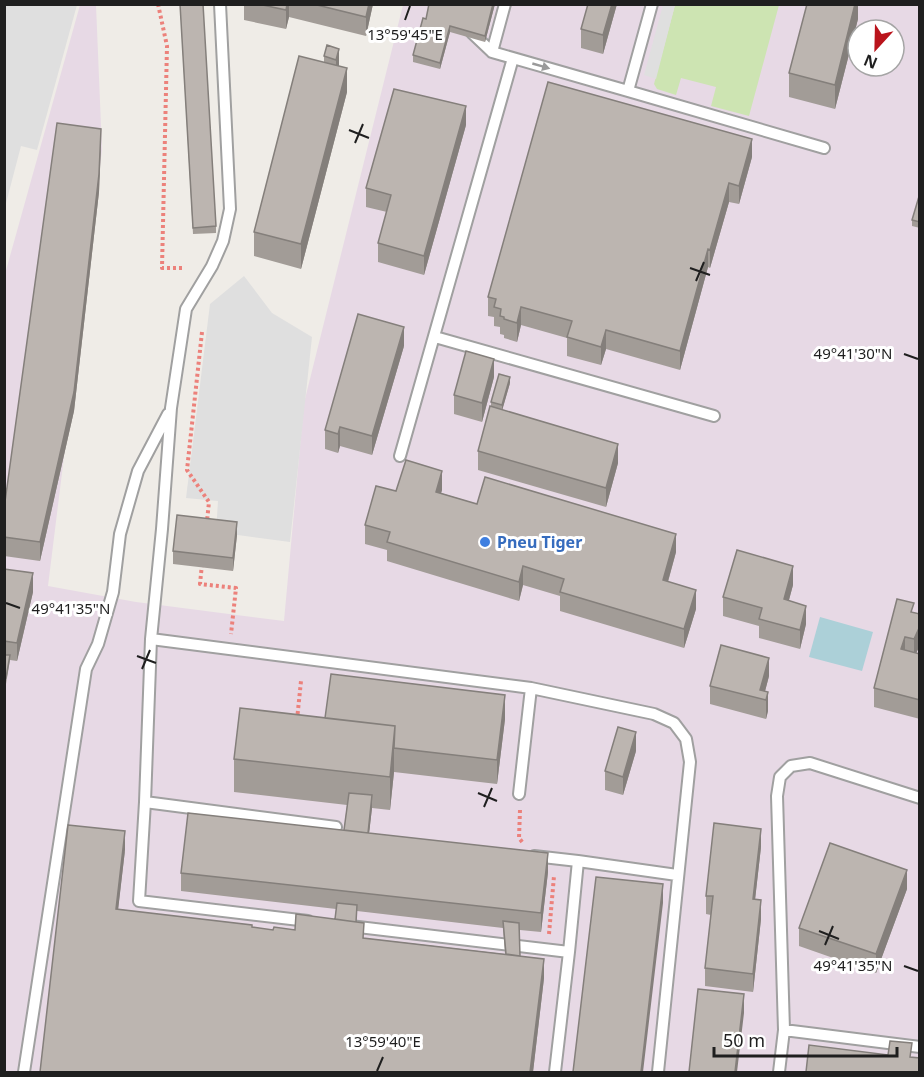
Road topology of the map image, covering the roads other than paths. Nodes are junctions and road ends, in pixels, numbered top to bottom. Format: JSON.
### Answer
{"nodes":[{"id":1,"x":220,"y":4,"type":"edge"},
{"id":2,"x":480,"y":4,"type":"edge"},
{"id":3,"x":505,"y":4,"type":"edge"},
{"id":4,"x":652,"y":4,"type":"edge"},
{"id":5,"x":492,"y":52,"type":"junction"},
{"id":6,"x":513,"y":58,"type":"junction"},
{"id":7,"x":628,"y":91,"type":"junction"},
{"id":8,"x":824,"y":148,"type":"dead end"},
{"id":9,"x":435,"y":337,"type":"junction"},
{"id":10,"x":171,"y":408,"type":"junction"},
{"id":11,"x":714,"y":417,"type":"dead end"},
{"id":12,"x":400,"y":456,"type":"dead end"},
{"id":13,"x":151,"y":639,"type":"junction"},
{"id":14,"x":531,"y":688,"type":"junction"},
{"id":15,"x":519,"y":794,"type":"dead end"},
{"id":16,"x":920,"y":798,"type":"edge"},
{"id":17,"x":145,"y":802,"type":"junction"},
{"id":18,"x":336,"y":827,"type":"edge"},
{"id":19,"x":527,"y":855,"type":"edge"},
{"id":20,"x":578,"y":861,"type":"junction"},
{"id":21,"x":677,"y":875,"type":"junction"},
{"id":22,"x":314,"y":922,"type":"edge"},
{"id":23,"x":337,"y":924,"type":"edge"},
{"id":24,"x":569,"y":952,"type":"junction"},
{"id":25,"x":784,"y":1030,"type":"junction"},
{"id":26,"x":920,"y":1047,"type":"edge"},
{"id":27,"x":24,"y":1072,"type":"edge"},
{"id":28,"x":555,"y":1072,"type":"edge"},
{"id":29,"x":658,"y":1072,"type":"edge"},
{"id":30,"x":779,"y":1072,"type":"edge"}],
"edges":[{"from":1,"to":10,"type":"lane"},
{"from":2,"to":5,"type":"lane"},
{"from":3,"to":5,"type":"lane"},
{"from":4,"to":7,"type":"lane"},
{"from":5,"to":6,"type":"lane"},
{"from":6,"to":7,"type":"lane","one_way":true},
{"from":6,"to":9,"type":"lane"},
{"from":7,"to":8,"type":"lane"},
{"from":9,"to":11,"type":"lane"},
{"from":9,"to":12,"type":"lane"},
{"from":10,"to":13,"type":"lane"},
{"from":10,"to":27,"type":"lane"},
{"from":13,"to":14,"type":"lane"},
{"from":13,"to":17,"type":"lane"},
{"from":14,"to":15,"type":"lane"},
{"from":14,"to":21,"type":"lane"},
{"from":16,"to":25,"type":"lane"},
{"from":17,"to":18,"type":"lane"},
{"from":17,"to":22,"type":"lane"},
{"from":19,"to":20,"type":"lane"},
{"from":20,"to":21,"type":"lane"},
{"from":20,"to":24,"type":"lane"},
{"from":21,"to":29,"type":"lane"},
{"from":23,"to":24,"type":"lane"},
{"from":24,"to":28,"type":"lane"},
{"from":25,"to":26,"type":"lane"},
{"from":25,"to":30,"type":"lane"}]}
